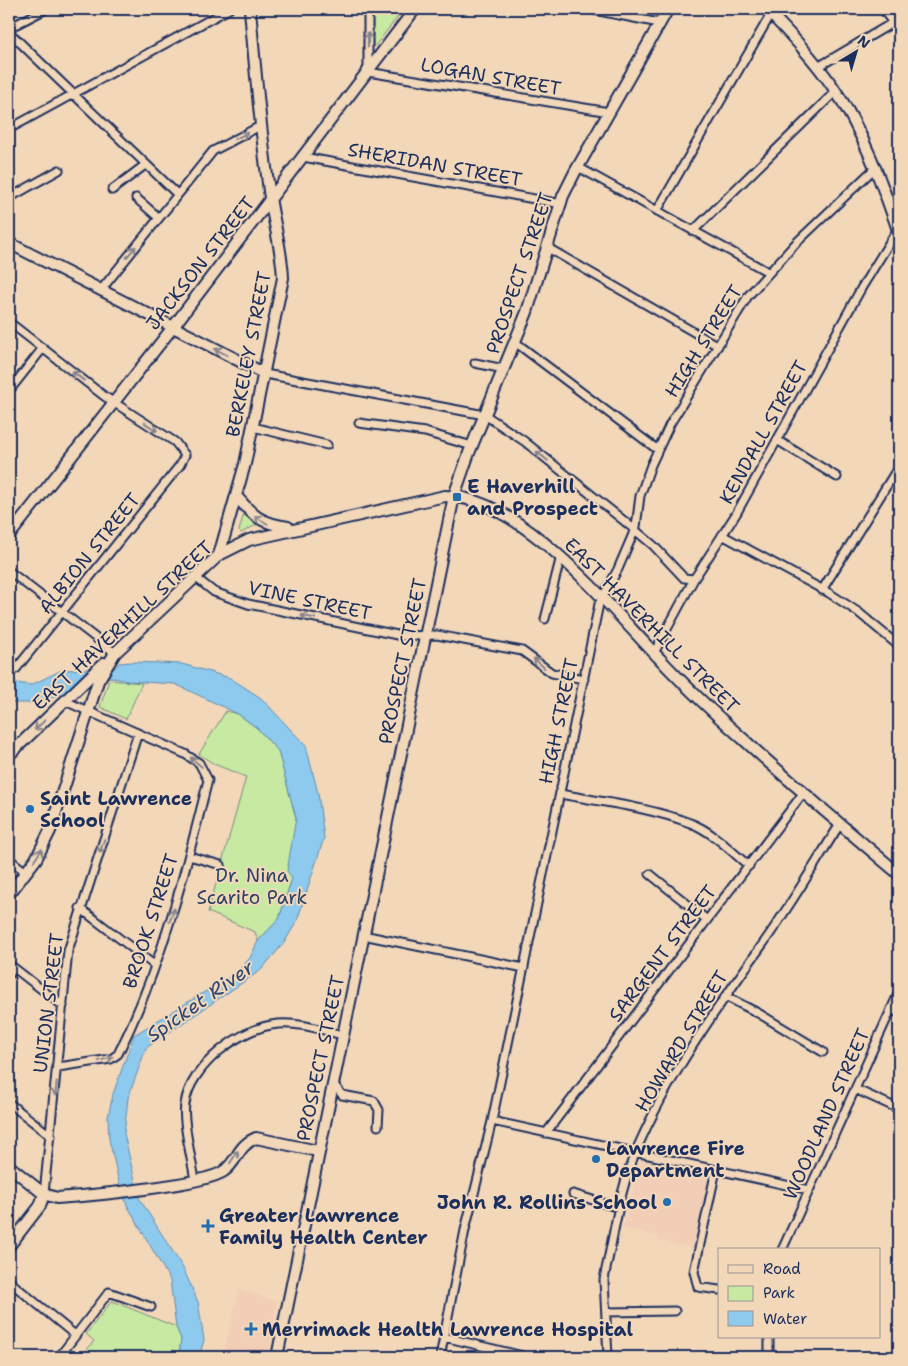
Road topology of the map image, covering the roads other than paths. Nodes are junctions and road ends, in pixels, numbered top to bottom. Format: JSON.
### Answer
{"nodes":[{"id":1,"x":46,"y":9,"type":"edge"},
{"id":2,"x":229,"y":9,"type":"edge"},
{"id":3,"x":250,"y":9,"type":"edge"},
{"id":4,"x":368,"y":9,"type":"edge"},
{"id":5,"x":415,"y":9,"type":"edge"},
{"id":6,"x":588,"y":9,"type":"edge"},
{"id":7,"x":668,"y":9,"type":"edge"},
{"id":8,"x":883,"y":9,"type":"edge"},
{"id":9,"x":769,"y":11,"type":"edge"},
{"id":10,"x":896,"y":21,"type":"edge"},
{"id":11,"x":659,"y":24,"type":"junction"},
{"id":12,"x":9,"y":28,"type":"edge"},
{"id":13,"x":9,"y":32,"type":"edge"},
{"id":14,"x":899,"y":32,"type":"edge"},
{"id":15,"x":818,"y":67,"type":"junction"},
{"id":16,"x":368,"y":72,"type":"junction"},
{"id":17,"x":836,"y":91,"type":"junction"},
{"id":18,"x":74,"y":94,"type":"junction"},
{"id":19,"x":609,"y":112,"type":"junction"},
{"id":20,"x":260,"y":126,"type":"junction"},
{"id":21,"x":9,"y":129,"type":"edge"},
{"id":22,"x":303,"y":157,"type":"junction"},
{"id":23,"x":145,"y":164,"type":"junction"},
{"id":24,"x":578,"y":167,"type":"junction"},
{"id":25,"x":875,"y":168,"type":"junction"},
{"id":26,"x":60,"y":170,"type":"dead end"},
{"id":27,"x":112,"y":190,"type":"dead end"},
{"id":28,"x":177,"y":194,"type":"junction"},
{"id":29,"x":9,"y":198,"type":"edge"},
{"id":30,"x":136,"y":198,"type":"dead end"},
{"id":31,"x":270,"y":200,"type":"junction"},
{"id":32,"x":562,"y":204,"type":"junction"},
{"id":33,"x":657,"y":211,"type":"junction"},
{"id":34,"x":159,"y":218,"type":"junction"},
{"id":35,"x":899,"y":229,"type":"edge"},
{"id":36,"x":693,"y":231,"type":"junction"},
{"id":37,"x":9,"y":244,"type":"edge"},
{"id":38,"x":548,"y":248,"type":"junction"},
{"id":39,"x":768,"y":272,"type":"junction"},
{"id":40,"x":101,"y":290,"type":"junction"},
{"id":41,"x":9,"y":322,"type":"edge"},
{"id":42,"x":173,"y":327,"type":"junction"},
{"id":43,"x":515,"y":342,"type":"junction"},
{"id":44,"x":718,"y":346,"type":"junction"},
{"id":45,"x":43,"y":348,"type":"junction"},
{"id":46,"x":475,"y":363,"type":"dead end"},
{"id":47,"x":504,"y":368,"type":"junction"},
{"id":48,"x":264,"y":374,"type":"junction"},
{"id":49,"x":9,"y":391,"type":"edge"},
{"id":50,"x":113,"y":402,"type":"junction"},
{"id":51,"x":485,"y":415,"type":"junction"},
{"id":52,"x":359,"y":423,"type":"dead end"},
{"id":53,"x":253,"y":427,"type":"junction"},
{"id":54,"x":777,"y":440,"type":"junction"},
{"id":55,"x":328,"y":445,"type":"dead end"},
{"id":56,"x":472,"y":446,"type":"junction"},
{"id":57,"x":658,"y":450,"type":"junction"},
{"id":58,"x":899,"y":466,"type":"edge"},
{"id":59,"x":837,"y":477,"type":"dead end"},
{"id":60,"x":454,"y":496,"type":"junction"},
{"id":61,"x":237,"y":497,"type":"junction"},
{"id":62,"x":294,"y":528,"type":"junction"},
{"id":63,"x":635,"y":530,"type":"junction"},
{"id":64,"x":722,"y":535,"type":"junction"},
{"id":65,"x":9,"y":536,"type":"edge"},
{"id":66,"x":219,"y":555,"type":"junction"},
{"id":67,"x":561,"y":556,"type":"junction"},
{"id":68,"x":9,"y":571,"type":"edge"},
{"id":69,"x":195,"y":578,"type":"junction"},
{"id":70,"x":694,"y":579,"type":"junction"},
{"id":71,"x":822,"y":590,"type":"junction"},
{"id":72,"x":602,"y":598,"type":"junction"},
{"id":73,"x":62,"y":612,"type":"junction"},
{"id":74,"x":545,"y":619,"type":"dead end"},
{"id":75,"x":424,"y":636,"type":"junction"},
{"id":76,"x":899,"y":646,"type":"edge"},
{"id":77,"x":654,"y":653,"type":"junction"},
{"id":78,"x":112,"y":656,"type":"junction"},
{"id":79,"x":16,"y":670,"type":"dead end"},
{"id":80,"x":584,"y":679,"type":"junction"},
{"id":81,"x":68,"y":698,"type":"junction"},
{"id":82,"x":90,"y":708,"type":"junction"},
{"id":83,"x":138,"y":733,"type":"junction"},
{"id":84,"x":9,"y":755,"type":"edge"},
{"id":85,"x":804,"y":792,"type":"junction"},
{"id":86,"x":560,"y":794,"type":"junction"},
{"id":87,"x":840,"y":824,"type":"junction"},
{"id":88,"x":189,"y":856,"type":"junction"},
{"id":89,"x":9,"y":859,"type":"edge"},
{"id":90,"x":221,"y":865,"type":"dead end"},
{"id":91,"x":749,"y":866,"type":"junction"},
{"id":92,"x":26,"y":872,"type":"junction"},
{"id":93,"x":650,"y":874,"type":"dead end"},
{"id":94,"x":899,"y":874,"type":"edge"},
{"id":95,"x":9,"y":894,"type":"edge"},
{"id":96,"x":80,"y":908,"type":"junction"},
{"id":97,"x":707,"y":920,"type":"junction"},
{"id":98,"x":363,"y":935,"type":"junction"},
{"id":99,"x":154,"y":965,"type":"junction"},
{"id":100,"x":11,"y":966,"type":"edge"},
{"id":101,"x":524,"y":968,"type":"junction"},
{"id":102,"x":9,"y":974,"type":"edge"},
{"id":103,"x":899,"y":992,"type":"edge"},
{"id":104,"x":725,"y":996,"type":"junction"},
{"id":105,"x":63,"y":1006,"type":"junction"},
{"id":106,"x":891,"y":1009,"type":"junction"},
{"id":107,"x":899,"y":1013,"type":"edge"},
{"id":108,"x":342,"y":1035,"type":"junction"},
{"id":109,"x":823,"y":1052,"type":"dead end"},
{"id":110,"x":58,"y":1067,"type":"junction"},
{"id":111,"x":332,"y":1082,"type":"junction"},
{"id":112,"x":855,"y":1089,"type":"junction"},
{"id":113,"x":9,"y":1103,"type":"edge"},
{"id":114,"x":899,"y":1109,"type":"edge"},
{"id":115,"x":492,"y":1121,"type":"junction"},
{"id":116,"x":378,"y":1126,"type":"dead end"},
{"id":117,"x":546,"y":1133,"type":"junction"},
{"id":118,"x":50,"y":1136,"type":"junction"},
{"id":119,"x":318,"y":1151,"type":"junction"},
{"id":120,"x":635,"y":1152,"type":"junction"},
{"id":121,"x":9,"y":1166,"type":"edge"},
{"id":122,"x":716,"y":1170,"type":"junction"},
{"id":123,"x":195,"y":1180,"type":"junction"},
{"id":124,"x":809,"y":1190,"type":"junction"},
{"id":125,"x":44,"y":1194,"type":"junction"},
{"id":126,"x":573,"y":1194,"type":"dead end"},
{"id":127,"x":619,"y":1208,"type":"junction"},
{"id":128,"x":9,"y":1246,"type":"edge"},
{"id":129,"x":783,"y":1248,"type":"edge"},
{"id":130,"x":9,"y":1281,"type":"edge"},
{"id":131,"x":718,"y":1290,"type":"edge"},
{"id":132,"x":151,"y":1307,"type":"dead end"},
{"id":133,"x":675,"y":1310,"type":"dead end"},
{"id":134,"x":606,"y":1312,"type":"junction"},
{"id":135,"x":75,"y":1335,"type":"junction"},
{"id":136,"x":444,"y":1337,"type":"junction"},
{"id":137,"x":769,"y":1338,"type":"edge"},
{"id":138,"x":523,"y":1356,"type":"dead end"},
{"id":139,"x":59,"y":1357,"type":"edge"},
{"id":140,"x":277,"y":1357,"type":"edge"},
{"id":141,"x":440,"y":1357,"type":"edge"},
{"id":142,"x":608,"y":1357,"type":"edge"},
{"id":143,"x":769,"y":1357,"type":"edge"}],
"edges":[{"from":1,"to":12,"type":"street"},
{"from":2,"to":18,"type":"street"},
{"from":3,"to":20,"type":"street","name":"BERKELEY STREET"},
{"from":16,"to":4,"type":"street","one_way":true},
{"from":5,"to":16,"type":"street","name":"JACKSON STREET"},
{"from":6,"to":11,"type":"street"},
{"from":7,"to":11,"type":"street","name":"PROSPECT STREET"},
{"from":8,"to":10,"type":"street"},
{"from":9,"to":15,"type":"street"},
{"from":9,"to":33,"type":"street"},
{"from":10,"to":14,"type":"street"},
{"from":10,"to":15,"type":"street"},
{"from":11,"to":19,"type":"street","name":"PROSPECT STREET"},
{"from":13,"to":18,"type":"street"},
{"from":15,"to":17,"type":"street"},
{"from":16,"to":19,"type":"street","name":"LOGAN STREET"},
{"from":16,"to":22,"type":"street","name":"JACKSON STREET"},
{"from":17,"to":25,"type":"street"},
{"from":17,"to":36,"type":"street"},
{"from":18,"to":21,"type":"street"},
{"from":18,"to":23,"type":"street"},
{"from":19,"to":24,"type":"street","name":"PROSPECT STREET"},
{"from":28,"to":20,"type":"street","one_way":true},
{"from":20,"to":31,"type":"street","name":"BERKELEY STREET"},
{"from":22,"to":31,"type":"street","name":"JACKSON STREET"},
{"from":22,"to":32,"type":"street","name":"SHERIDAN STREET"},
{"from":23,"to":27,"type":"street"},
{"from":23,"to":28,"type":"street"},
{"from":24,"to":32,"type":"street","name":"PROSPECT STREET"},
{"from":24,"to":33,"type":"street"},
{"from":25,"to":35,"type":"street"},
{"from":25,"to":39,"type":"street","name":"HIGH STREET"},
{"from":26,"to":29,"type":"street"},
{"from":28,"to":34,"type":"street"},
{"from":30,"to":34,"type":"street"},
{"from":31,"to":42,"type":"street","name":"JACKSON STREET"},
{"from":31,"to":48,"type":"street","name":"BERKELEY STREET"},
{"from":32,"to":38,"type":"street","name":"PROSPECT STREET"},
{"from":33,"to":36,"type":"street"},
{"from":40,"to":34,"type":"street","one_way":true},
{"from":35,"to":54,"type":"street","name":"KENDALL STREET"},
{"from":36,"to":39,"type":"street"},
{"from":37,"to":40,"type":"street"},
{"from":38,"to":43,"type":"street","name":"PROSPECT STREET"},
{"from":38,"to":44,"type":"street"},
{"from":39,"to":44,"type":"street","name":"HIGH STREET"},
{"from":40,"to":42,"type":"street"},
{"from":41,"to":45,"type":"street"},
{"from":48,"to":42,"type":"street","one_way":true},
{"from":42,"to":50,"type":"street","name":"JACKSON STREET"},
{"from":43,"to":47,"type":"street","name":"PROSPECT STREET"},
{"from":43,"to":57,"type":"street"},
{"from":44,"to":57,"type":"street","name":"HIGH STREET"},
{"from":45,"to":49,"type":"street"},
{"from":50,"to":45,"type":"street","one_way":true},
{"from":46,"to":47,"type":"street"},
{"from":47,"to":51,"type":"street","name":"PROSPECT STREET"},
{"from":48,"to":51,"type":"street"},
{"from":48,"to":53,"type":"street","name":"BERKELEY STREET"},
{"from":50,"to":65,"type":"street","name":"JACKSON STREET"},
{"from":50,"to":73,"type":"street","name":"ALBION STREET","one_way":true},
{"from":51,"to":56,"type":"street","name":"PROSPECT STREET"},
{"from":63,"to":51,"type":"street","one_way":true},
{"from":52,"to":56,"type":"street"},
{"from":53,"to":55,"type":"street"},
{"from":53,"to":61,"type":"street","name":"BERKELEY STREET"},
{"from":54,"to":59,"type":"street"},
{"from":54,"to":64,"type":"street","name":"KENDALL STREET"},
{"from":56,"to":60,"type":"street","name":"PROSPECT STREET"},
{"from":57,"to":63,"type":"street","name":"HIGH STREET"},
{"from":58,"to":71,"type":"street"},
{"from":60,"to":62,"type":"street","name":"EAST HAVERHILL STREET"},
{"from":60,"to":67,"type":"street","name":"EAST HAVERHILL STREET"},
{"from":60,"to":75,"type":"street","name":"PROSPECT STREET"},
{"from":62,"to":61,"type":"street","one_way":true},
{"from":61,"to":66,"type":"street","name":"BERKELEY STREET"},
{"from":62,"to":66,"type":"street","name":"EAST HAVERHILL STREET"},
{"from":63,"to":70,"type":"street"},
{"from":63,"to":72,"type":"street","name":"HIGH STREET"},
{"from":64,"to":70,"type":"street","name":"KENDALL STREET"},
{"from":64,"to":71,"type":"street"},
{"from":66,"to":69,"type":"street","name":"EAST HAVERHILL STREET"},
{"from":67,"to":72,"type":"street","name":"EAST HAVERHILL STREET"},
{"from":67,"to":74,"type":"street"},
{"from":68,"to":73,"type":"street"},
{"from":75,"to":69,"type":"street","name":"VINE STREET","one_way":true},
{"from":69,"to":78,"type":"street","name":"EAST HAVERHILL STREET"},
{"from":70,"to":77,"type":"street","name":"KENDALL STREET"},
{"from":71,"to":76,"type":"street"},
{"from":72,"to":77,"type":"street","name":"EAST HAVERHILL STREET"},
{"from":72,"to":80,"type":"street","name":"HIGH STREET"},
{"from":73,"to":78,"type":"street"},
{"from":73,"to":79,"type":"street","name":"ALBION STREET"},
{"from":80,"to":75,"type":"street","name":"VINE STREET","one_way":true},
{"from":75,"to":98,"type":"street","name":"PROSPECT STREET"},
{"from":77,"to":85,"type":"street","name":"EAST HAVERHILL STREET"},
{"from":78,"to":81,"type":"street","name":"EAST HAVERHILL STREET"},
{"from":78,"to":82,"type":"street"},
{"from":80,"to":86,"type":"street","name":"HIGH STREET"},
{"from":81,"to":82,"type":"street","name":"BROOK STREET"},
{"from":81,"to":84,"type":"street","name":"EAST HAVERHILL STREET","one_way":true},
{"from":82,"to":83,"type":"street","name":"BROOK STREET"},
{"from":92,"to":82,"type":"street","one_way":true},
{"from":88,"to":83,"type":"street","name":"BROOK STREET","one_way":true},
{"from":83,"to":96,"type":"street","name":"UNION STREET","one_way":true},
{"from":85,"to":87,"type":"street","name":"EAST HAVERHILL STREET"},
{"from":85,"to":91,"type":"street","name":"SARGENT STREET"},
{"from":86,"to":91,"type":"street"},
{"from":86,"to":101,"type":"street","name":"HIGH STREET"},
{"from":87,"to":94,"type":"street","name":"EAST HAVERHILL STREET"},
{"from":87,"to":104,"type":"street","name":"HOWARD STREET"},
{"from":88,"to":90,"type":"street"},
{"from":99,"to":88,"type":"street","name":"BROOK STREET","one_way":true},
{"from":89,"to":92,"type":"street"},
{"from":91,"to":97,"type":"street","name":"SARGENT STREET"},
{"from":92,"to":95,"type":"street"},
{"from":93,"to":97,"type":"street"},
{"from":96,"to":99,"type":"street"},
{"from":96,"to":105,"type":"street","name":"UNION STREET"},
{"from":97,"to":117,"type":"street","name":"SARGENT STREET"},
{"from":98,"to":101,"type":"street"},
{"from":98,"to":108,"type":"street","name":"PROSPECT STREET"},
{"from":110,"to":99,"type":"street","name":"BROOK STREET","one_way":true},
{"from":100,"to":102,"type":"street"},
{"from":100,"to":105,"type":"street"},
{"from":101,"to":115,"type":"street","name":"HIGH STREET"},
{"from":103,"to":106,"type":"street","name":"WOODLAND STREET"},
{"from":104,"to":109,"type":"street"},
{"from":104,"to":120,"type":"street","name":"HOWARD STREET"},
{"from":105,"to":110,"type":"street","name":"UNION STREET"},
{"from":106,"to":107,"type":"street"},
{"from":106,"to":112,"type":"street","name":"WOODLAND STREET"},
{"from":108,"to":111,"type":"street","name":"PROSPECT STREET"},
{"from":108,"to":123,"type":"street"},
{"from":110,"to":118,"type":"street","name":"UNION STREET","one_way":true},
{"from":111,"to":116,"type":"street"},
{"from":111,"to":119,"type":"street","name":"PROSPECT STREET"},
{"from":112,"to":114,"type":"street"},
{"from":112,"to":124,"type":"street","name":"WOODLAND STREET"},
{"from":113,"to":118,"type":"street"},
{"from":115,"to":117,"type":"street"},
{"from":115,"to":136,"type":"street","name":"HIGH STREET"},
{"from":117,"to":120,"type":"street"},
{"from":118,"to":125,"type":"street","name":"UNION STREET"},
{"from":123,"to":119,"type":"street","one_way":true},
{"from":119,"to":140,"type":"street","name":"PROSPECT STREET"},
{"from":120,"to":122,"type":"street"},
{"from":120,"to":127,"type":"street","name":"HOWARD STREET"},
{"from":121,"to":125,"type":"street"},
{"from":122,"to":124,"type":"street"},
{"from":122,"to":131,"type":"street"},
{"from":123,"to":125,"type":"street"},
{"from":124,"to":129,"type":"street","name":"WOODLAND STREET"},
{"from":125,"to":128,"type":"street","name":"UNION STREET"},
{"from":126,"to":127,"type":"street"},
{"from":127,"to":134,"type":"street","name":"HOWARD STREET"},
{"from":130,"to":135,"type":"street"},
{"from":132,"to":135,"type":"street"},
{"from":133,"to":134,"type":"street"},
{"from":134,"to":142,"type":"street","name":"HOWARD STREET"},
{"from":135,"to":139,"type":"street"},
{"from":136,"to":138,"type":"street"},
{"from":136,"to":141,"type":"street","name":"HIGH STREET"},
{"from":137,"to":143,"type":"street"}]}
